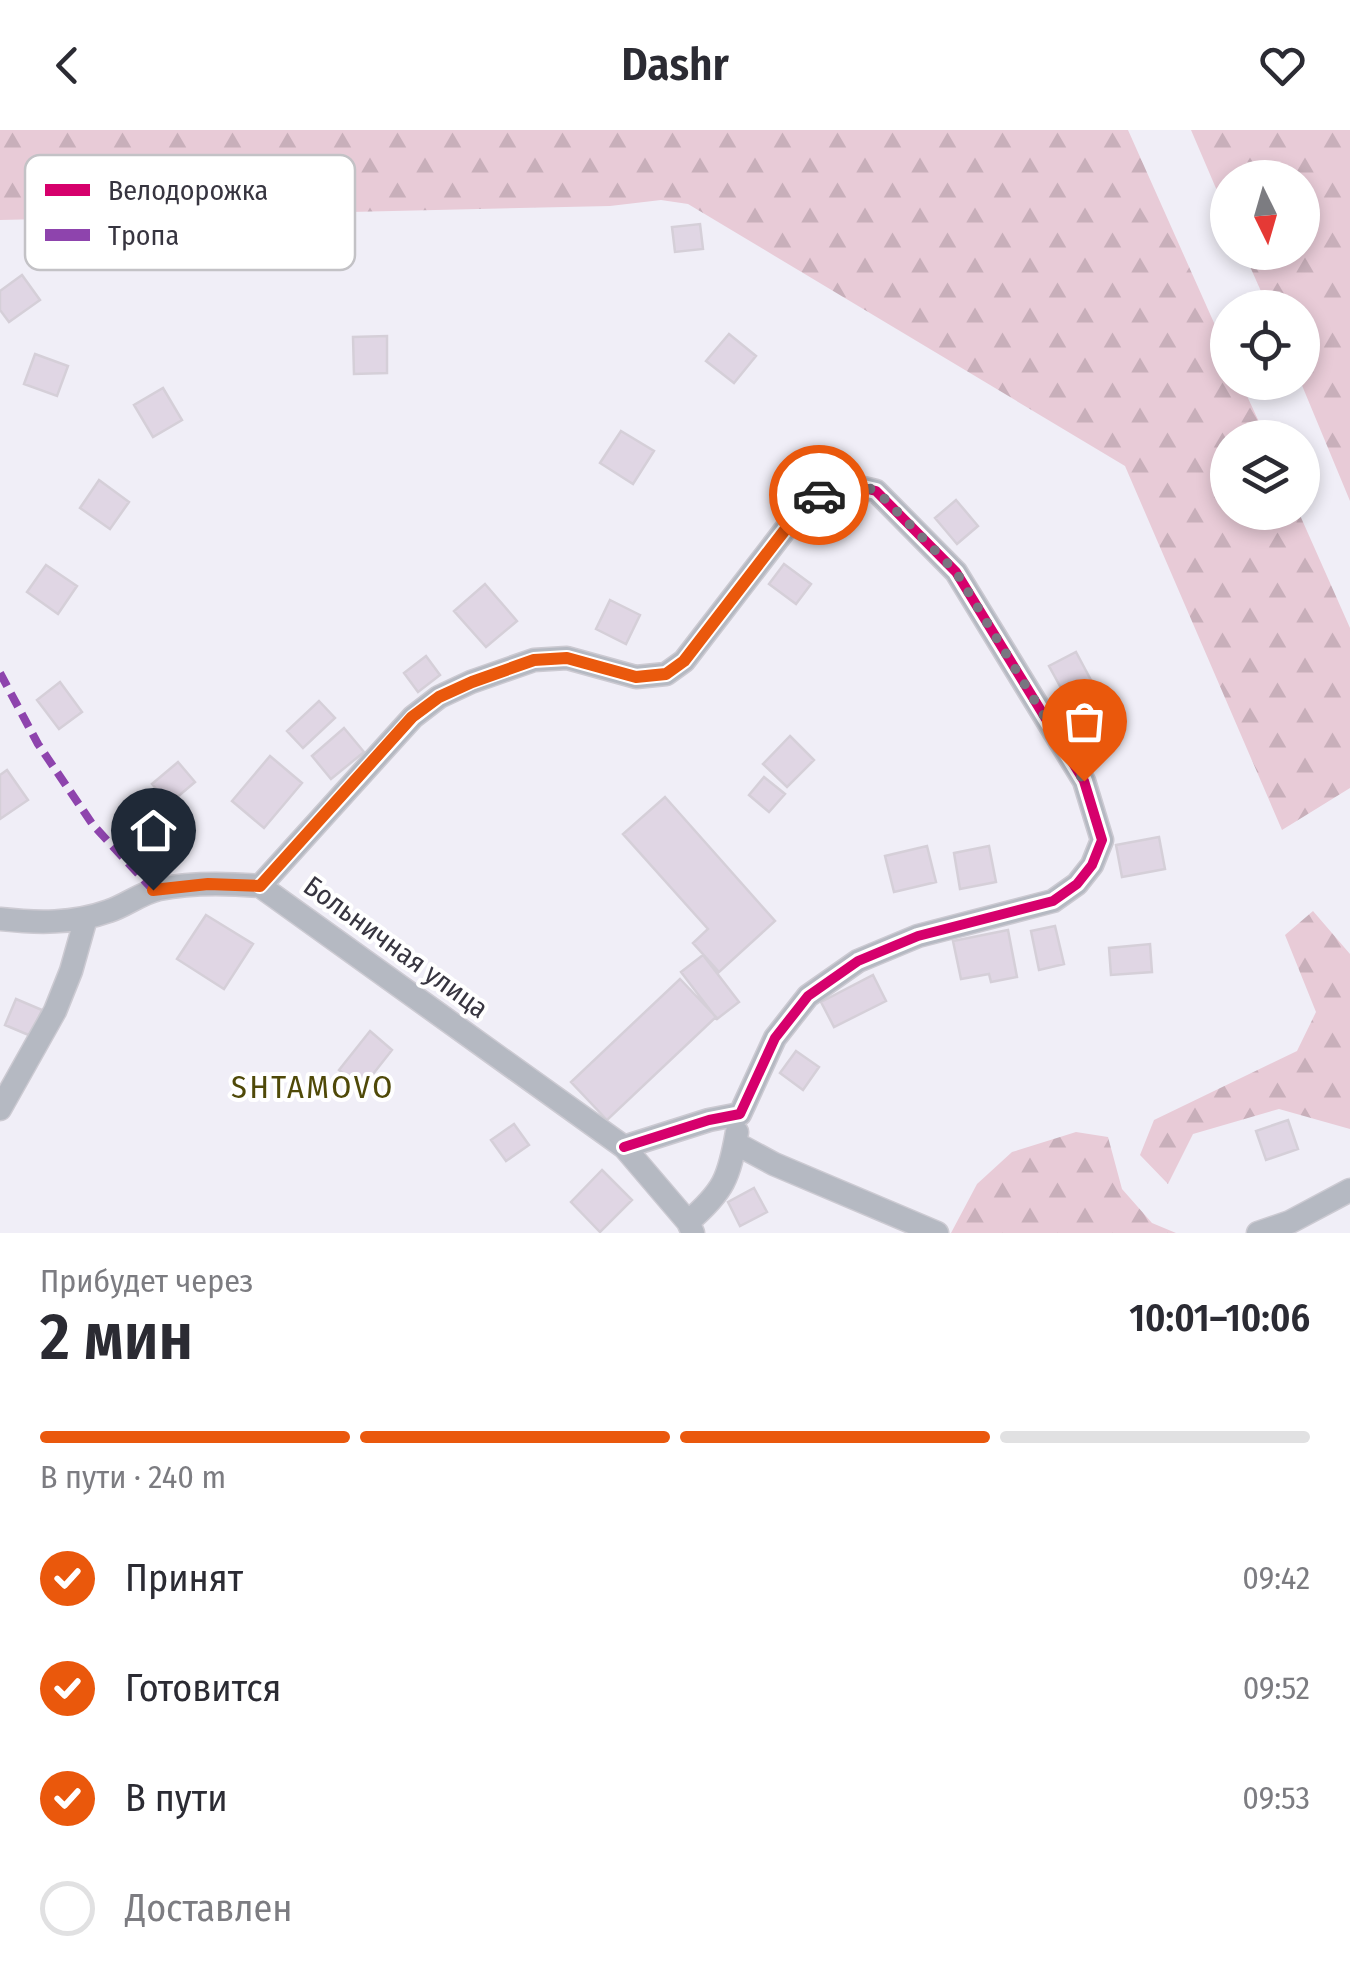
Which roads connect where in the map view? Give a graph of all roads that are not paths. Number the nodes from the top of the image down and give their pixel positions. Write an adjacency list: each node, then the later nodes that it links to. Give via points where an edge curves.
1 (260, 886): 2 (street, Больничная улица, via 153,890); 5 (street, via 412,717 439,697 534,660 567,658 636,677 666,674 684,661 808,500 846,484 876,490 956,572 1084,781 1102,840 1077,884 1053,900 918,936 858,961 808,996 774,1038); 7 (street, Больничная улица)
2 (86, 918): 3 (street, Больничная улица); 4 (street, via 55,1010)
3 (0, 919)
4 (0, 1109)
5 (740, 1114): 6 (street); 7 (street)
6 (735, 1143): 9 (street, via 731,1170); 10 (street)
7 (624, 1147): 9 (street, Больничная улица)
8 (1350, 1190): 11 (street)
9 (690, 1228)
10 (937, 1233)
11 (1258, 1233)

